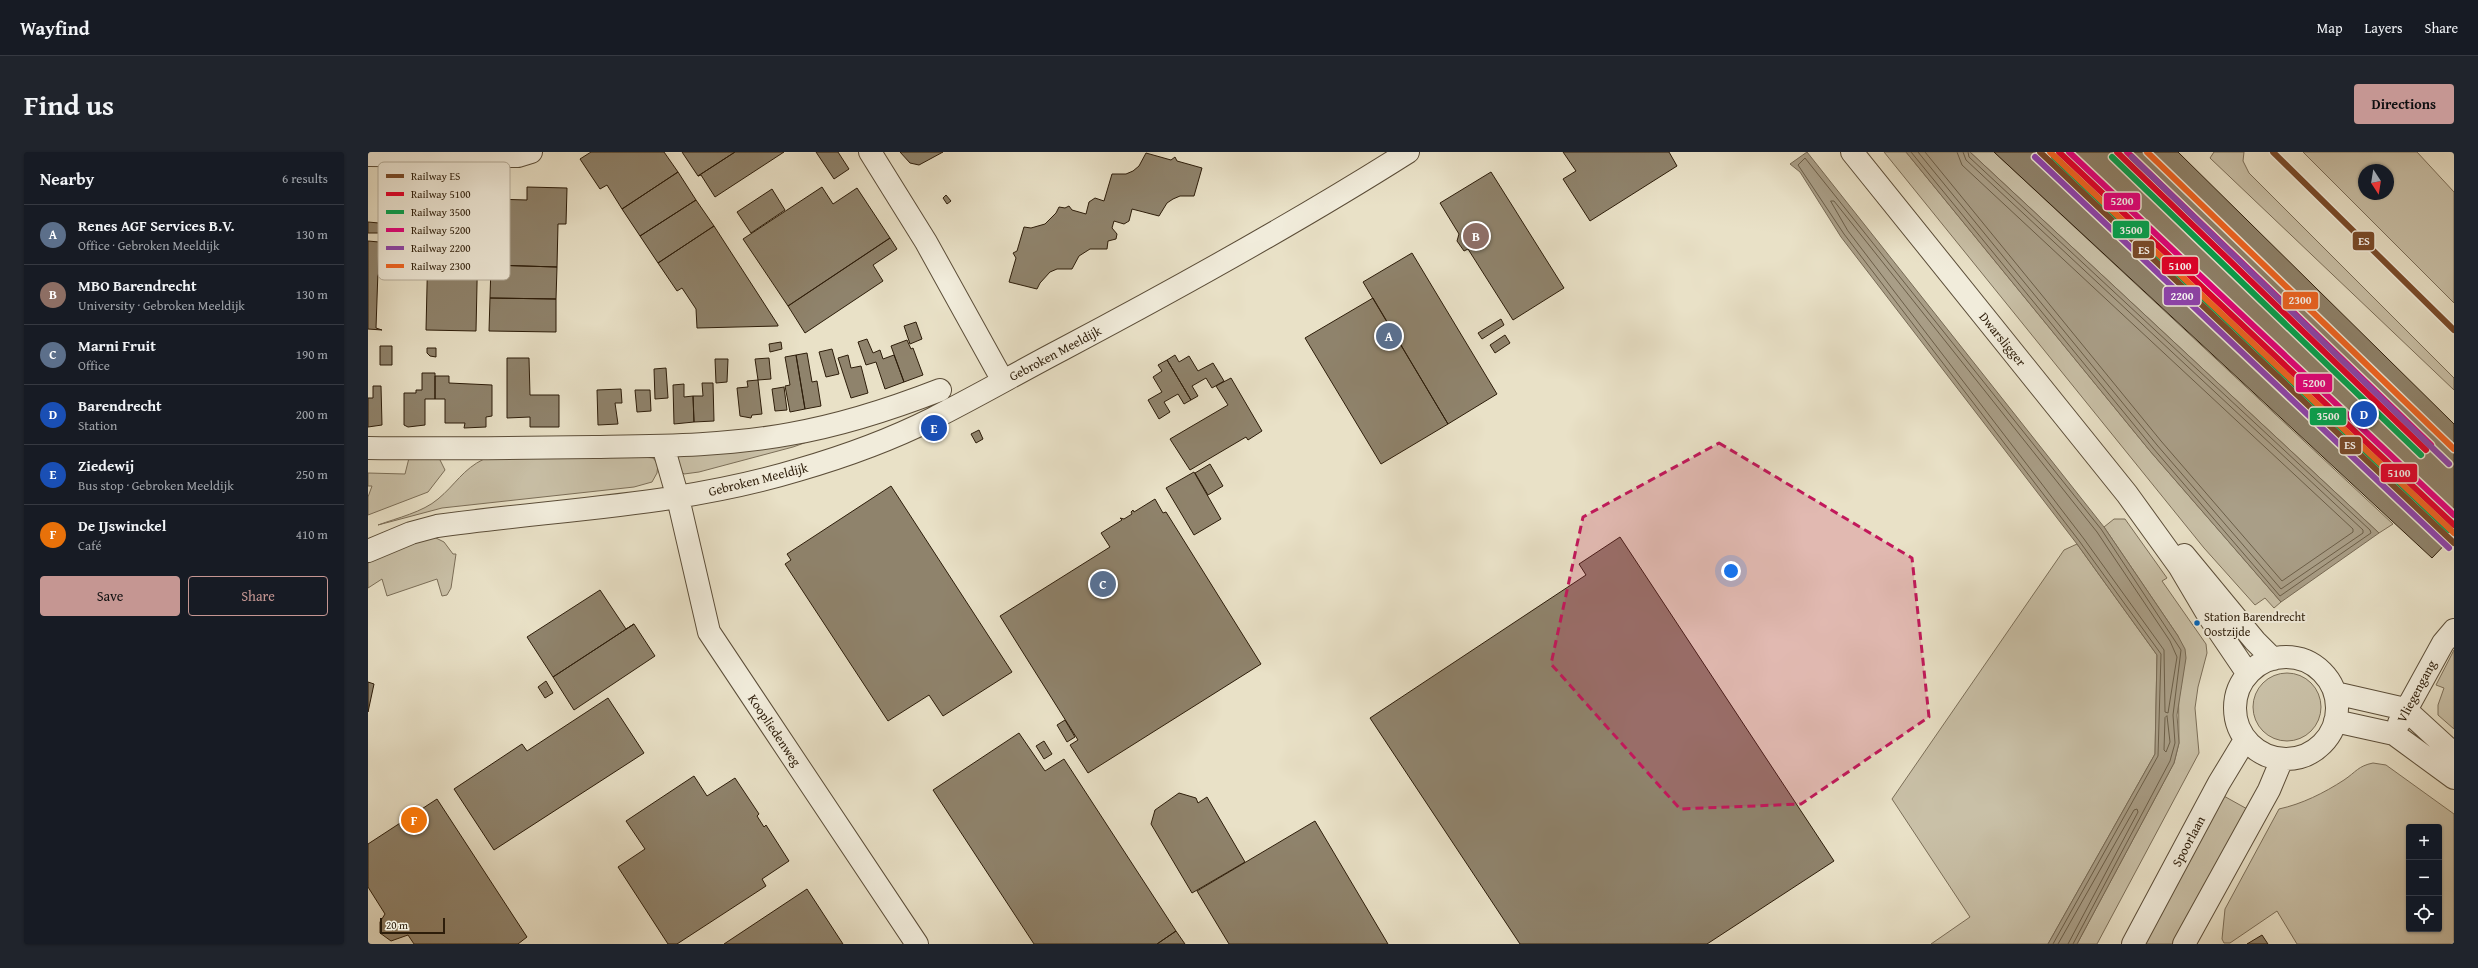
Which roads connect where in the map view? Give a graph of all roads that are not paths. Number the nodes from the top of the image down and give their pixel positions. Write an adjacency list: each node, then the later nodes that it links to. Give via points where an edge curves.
1 (531, 152): 5 (street, via 518,156)
2 (870, 152): 6 (street, via 926,242)
3 (1408, 152): 6 (street, Gebroken Meeldijk, via 1350,189 1239,252)
4 (1852, 152): 11 (street, Dwarsligger)
5 (368, 155)
6 (1003, 381): 10 (street, Gebroken Meeldijk, via 929,420 839,457 736,486)
7 (940, 390): 8 (street, via 892,409 847,422 789,434 732,442)
8 (663, 446): 9 (street); 10 (street)
9 (368, 448)
10 (678, 498): 12 (street, Gebroken Meeldijk, via 437,526 411,533); 24 (street, Koopliedenweg, via 708,632)
11 (2153, 528): 14 (street, Dwarsligger, via 2189,560 2255,641); 15 (street, Dwarsligger)
12 (368, 551)
13 (2454, 630): 17 (street, Vliegengang, via 2442,643)
14 (2273, 659): 15 (street, via 2259,664); 16 (street, via 2288,657 2311,663 2326,676)
15 (2248, 674): 20 (street, via 2236,694 2234,706 2239,729)
16 (2335, 693): 17 (street); 18 (street)
17 (2405, 709): 19 (street, Vliegengang); 21 (street)
18 (2335, 721): 19 (street); 22 (street, via 2331,732 2316,749 2299,757)
19 (2394, 734): 23 (street)
20 (2246, 740): 22 (street, via 2262,753); 25 (street, Spoorlaan, via 2219,783)
21 (2454, 754)
22 (2282, 759): 26 (street, via 2269,790)
23 (2454, 778)
24 (917, 944)
25 (2133, 944)
26 (2184, 944)

